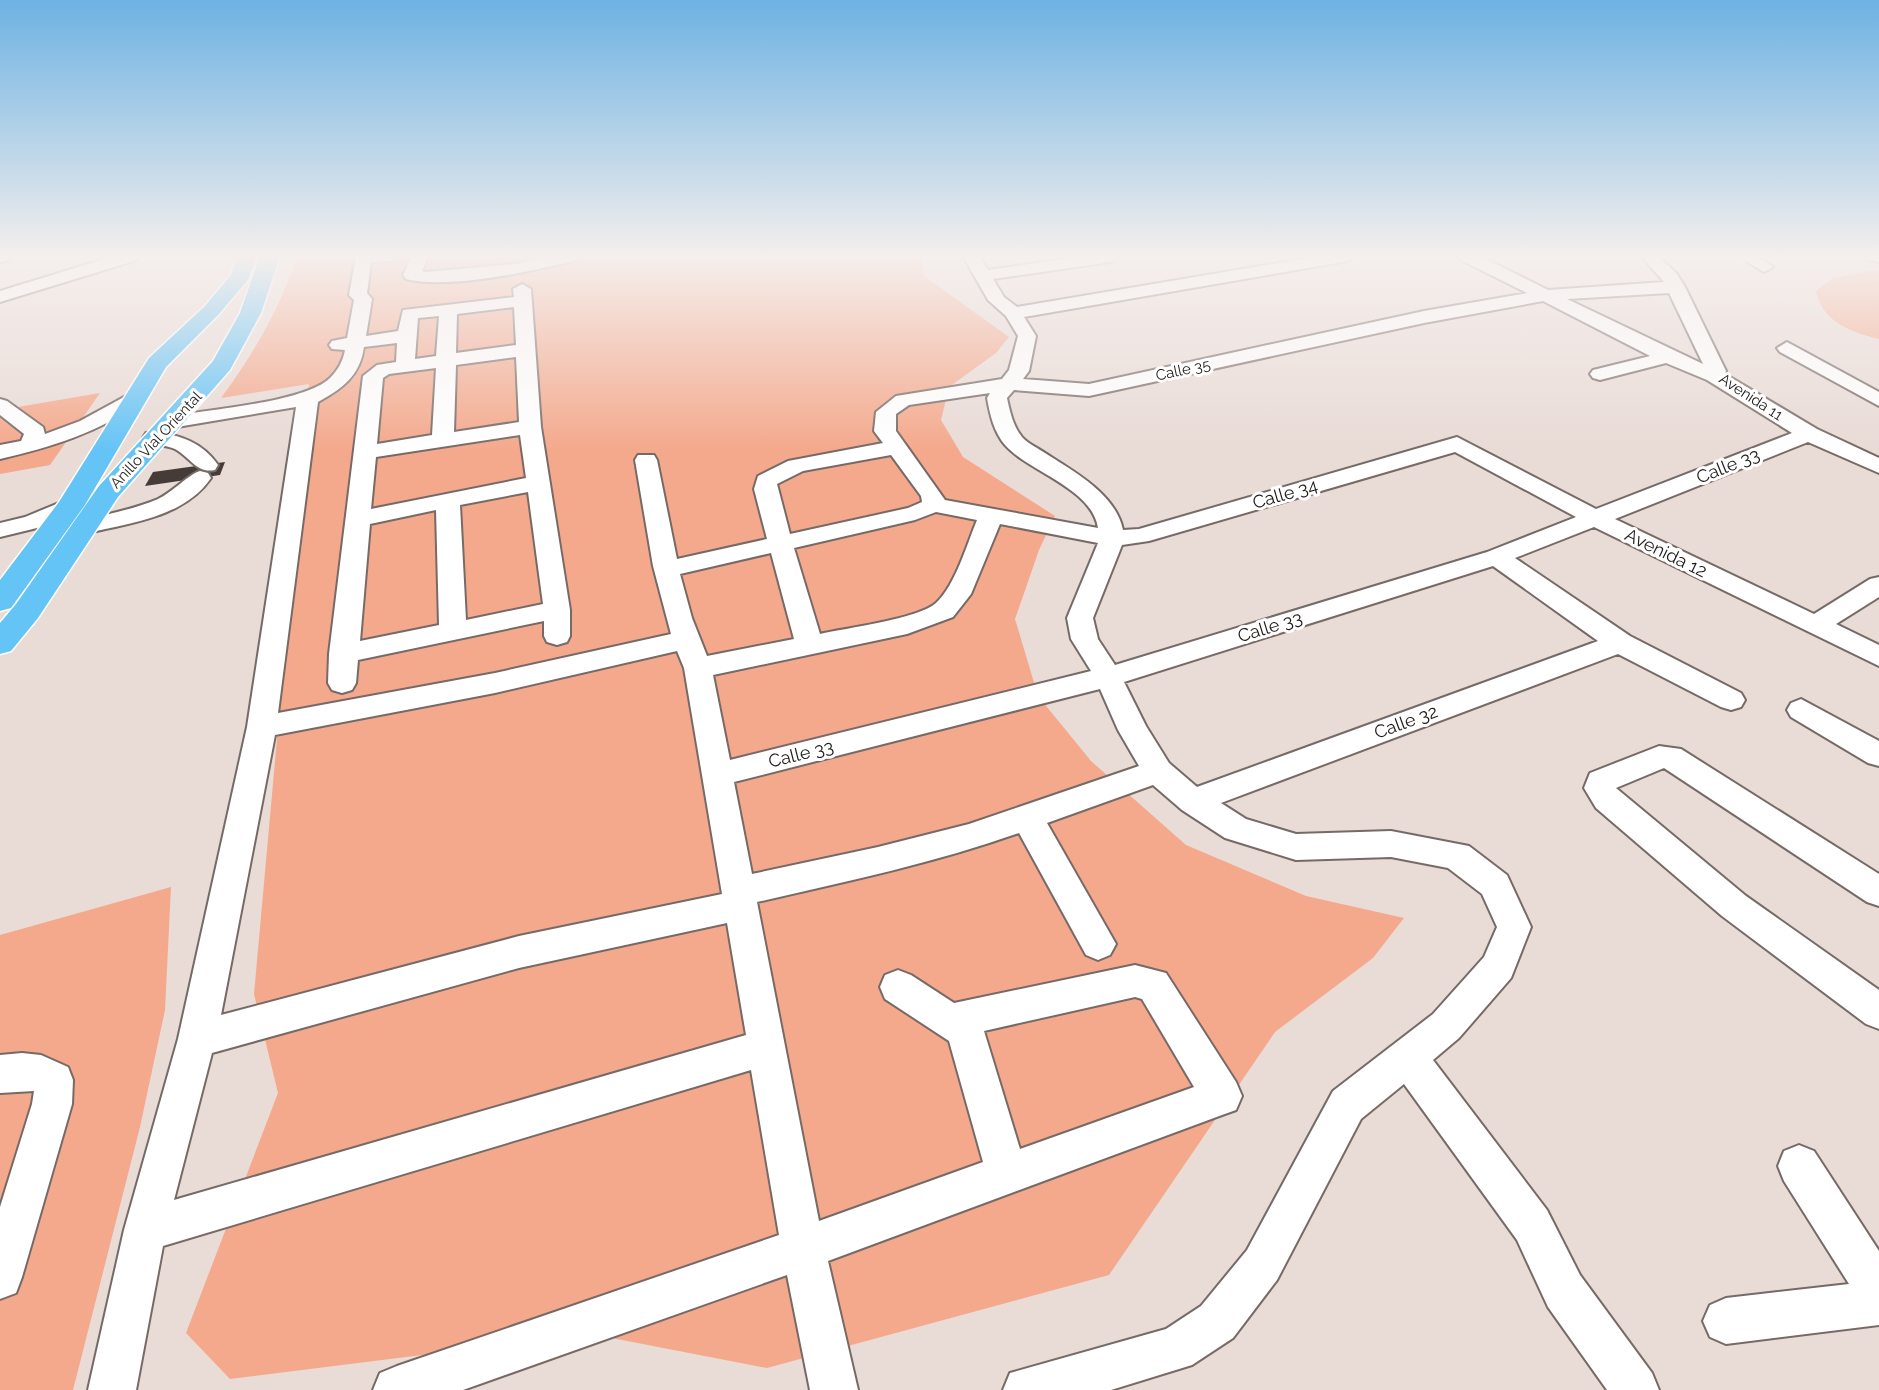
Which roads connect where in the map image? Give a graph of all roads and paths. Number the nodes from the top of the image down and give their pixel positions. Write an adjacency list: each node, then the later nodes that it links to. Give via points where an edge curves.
1 (201, 321): 22 (highway, Anillo Vial Oriental, via 157,363)
2 (247, 321): 20 (highway, Anillo Vial Oriental, via 235,347)
3 (349, 321): 12 (street)
4 (408, 321): 11 (street)
5 (448, 321): 16 (street)
6 (523, 321): 14 (street)
7 (1018, 321): 21 (street, via 1027,336 1019,372)
8 (1416, 321): 21 (street, Calle 35, via 1089,390)
9 (1598, 321): 15 (street)
10 (1692, 321): 19 (street, Avenida 11, via 1716,371)
11 (406, 333): 12 (street); 17 (street)
12 (347, 341): 23 (street, via 352,363 336,384)
13 (1787, 348): 24 (street)
14 (525, 350): 16 (street); 26 (street)
15 (1668, 357): 18 (street); 19 (street)
16 (446, 360): 17 (street); 30 (street)
17 (405, 366): 35 (street, via 384,369 373,376)
18 (1600, 374)
19 (1714, 376): 28 (street, Avenida 11)
20 (210, 382): 22 (highway, via 202,373 183,372 159,377); 27 (highway, Anillo Vial Oriental)
21 (1009, 384): 33 (street, Calle 35, via 903,400 886,412 885,431); 47 (street, via 997,398 1001,420 1014,442 1092,498 1109,521)
22 (139, 392): 29 (street, via 102,421); 36 (highway, Anillo Vial Oriental)
23 (298, 398): 27 (street); 66 (street)
24 (1879, 400)
25 (5, 413): 32 (street, via 35,432)
26 (530, 428): 30 (street); 39 (street)
27 (163, 430): 43 (highway, Anillo Vial Oriental, via 108,492); 43 (street, via 196,452 203,471 194,489 169,503)
28 (1809, 434): 37 (street, Avenida 11); 45 (street, Calle 33)
29 (60, 436): 32 (street); 36 (street, via 86,442)
30 (443, 439): 35 (street)
31 (1457, 444): 45 (street, Avenida 12); 47 (street, Calle 34, via 1140,536)
32 (30, 445): 34 (street)
33 (897, 447): 41 (street, via 933,496); 48 (street, via 806,462 788,467 766,481)
34 (0, 452)
35 (365, 452): 44 (street)
36 (103, 453): 43 (highway, Anillo Vial Oriental)
37 (1874, 459)
38 (646, 460): 51 (street)
39 (537, 483): 40 (street); 55 (street, via 557,623)
40 (448, 503): 44 (street); 55 (street)
41 (933, 505): 42 (street, Calle 34); 48 (street, via 915,513)
42 (992, 514): 47 (street, Calle 34); 58 (street, via 958,594 944,610 907,625)
43 (78, 516): 46 (street); 49 (highway, Anillo Vial Oriental); 56 (highway, Anillo Vial Oriental, via 27,611)
44 (357, 519): 59 (street)
45 (1597, 519): 50 (street, Calle 33); 54 (street, Avenida 12)
46 (0, 531): 49 (street, via 28,539)
47 (1112, 538): 62 (street, via 1080,618 1085,639)
48 (780, 543): 51 (street); 58 (street)
49 (40, 549): 53 (highway, Anillo Vial Oriental)
50 (1497, 556): 57 (street); 62 (street, Calle 33)
51 (667, 569): 60 (street)
52 (1879, 585): 54 (street)
53 (0, 601)
54 (1815, 625): 61 (street, Avenida 12)
55 (453, 631): 59 (street)
56 (0, 643)
57 (1620, 643): 64 (street); 70 (street, Calle 32)
58 (809, 644): 60 (street)
59 (343, 654): 63 (street)
60 (692, 654): 66 (street, via 495,683); 69 (street)
61 (1879, 656)
62 (1108, 677): 68 (street); 69 (street, Calle 33)
63 (342, 683)
64 (1731, 700)
65 (1801, 710): 67 (street)
66 (262, 727): 78 (street)
67 (1879, 755)
68 (1158, 771): 70 (street); 71 (street)
69 (717, 775): 73 (street)
70 (1192, 801): 80 (street, via 1236,829 1296,847 1391,844 1457,856 1495,885 1514,927 1498,967 1446,1026)
71 (1027, 817): 73 (street, via 970,837); 74 (street)
72 (1876, 885): 76 (street, via 1670,757 1659,757 1601,781 1599,788 1607,799 1734,906)
73 (741, 898): 78 (street, via 519,952); 79 (street)
74 (1098, 944)
75 (898, 987): 77 (street)
76 (1879, 1012)
77 (950, 1021): 83 (street, via 965,1030); 83 (street, via 1135,981 1153,985 1222,1096)
78 (197, 1039): 84 (street)
79 (767, 1047): 84 (street); 85 (street)
80 (1407, 1057): 93 (street, via 1347,1105 1262,1265 1217,1322 1176,1349); 94 (street, via 1532,1225 1564,1292)
81 (0, 1074): 86 (street, via 17,1070 39,1072 54,1080 52,1104)
82 (1799, 1166): 87 (street)
83 (1007, 1174): 85 (street)
84 (145, 1230): 90 (street)
85 (803, 1248): 91 (street); 92 (street)
86 (0, 1277)
87 (1879, 1291)
88 (1879, 1303): 89 (street)
89 (1725, 1321)
90 (112, 1390)
91 (397, 1390)
92 (834, 1390)
93 (1027, 1390)
94 (1635, 1390)

